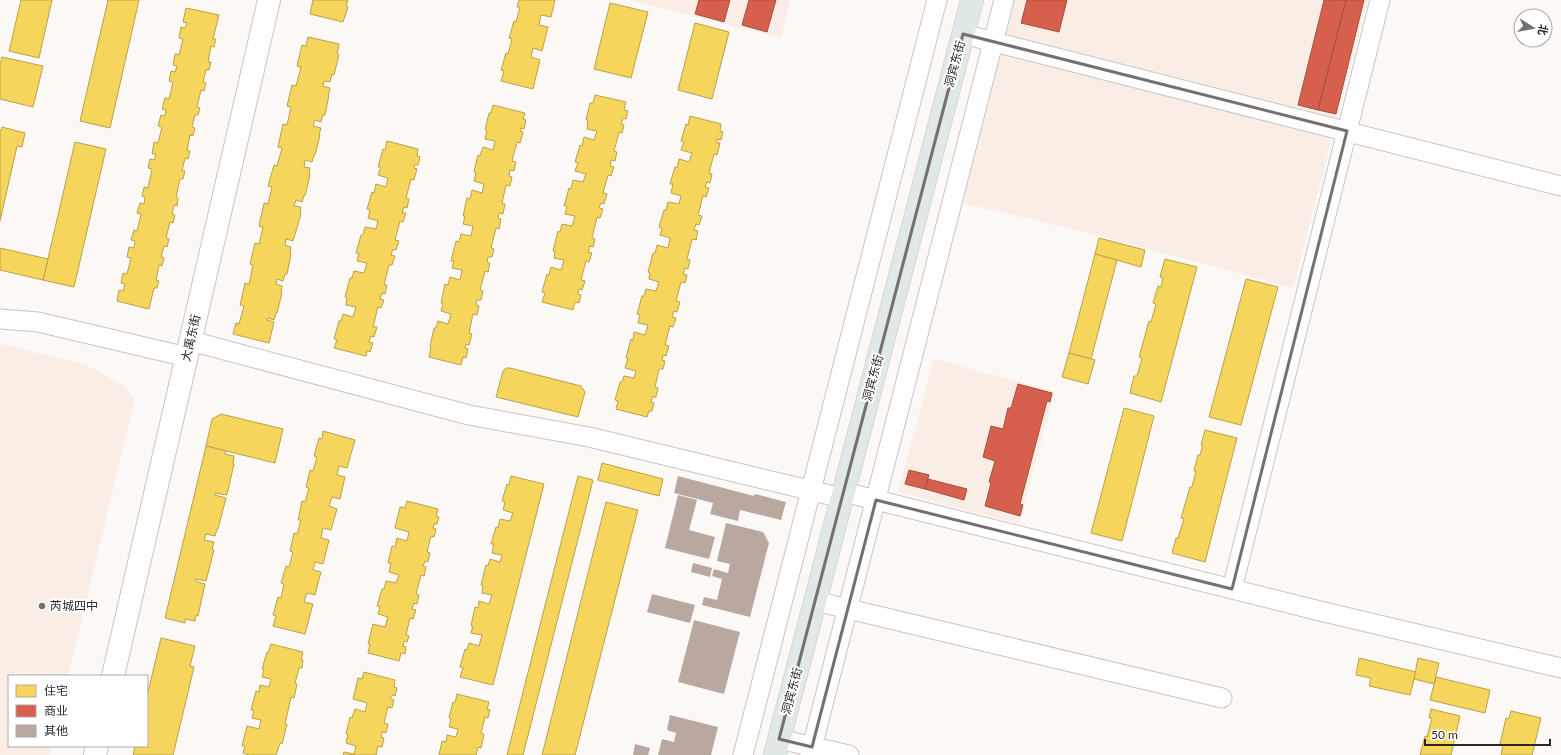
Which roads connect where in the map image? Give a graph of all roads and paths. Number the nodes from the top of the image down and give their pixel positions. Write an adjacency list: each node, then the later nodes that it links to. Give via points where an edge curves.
1 (269, 0): 11 (street, 大禹东街)
2 (937, 0): 12 (street)
3 (972, 0): 6 (main road, 洞宾东街)
4 (1004, 0): 7 (street)
5 (1380, 0): 8 (street)
6 (963, 34): 7 (street); 13 (main road, 洞宾东街)
7 (993, 41): 8 (street); 14 (street)
8 (1347, 131): 9 (street); 15 (street)
9 (1561, 186)
10 (0, 319): 11 (street, via 38,322)
11 (189, 349): 12 (street, via 469,415 590,437); 19 (street, 大禹东街)
12 (811, 490): 13 (street); 23 (street)
13 (843, 495): 14 (street); 16 (main road, 洞宾东街)
14 (876, 500): 15 (street); 17 (street)
15 (1232, 589): 18 (street)
16 (815, 601): 17 (street); 21 (main road, 洞宾东街)
17 (848, 608): 20 (street); 22 (street)
18 (1561, 668)
19 (113, 675)
20 (1222, 698)
21 (777, 747): 22 (street)
22 (811, 751): 24 (street)
23 (743, 755)
24 (849, 755)

